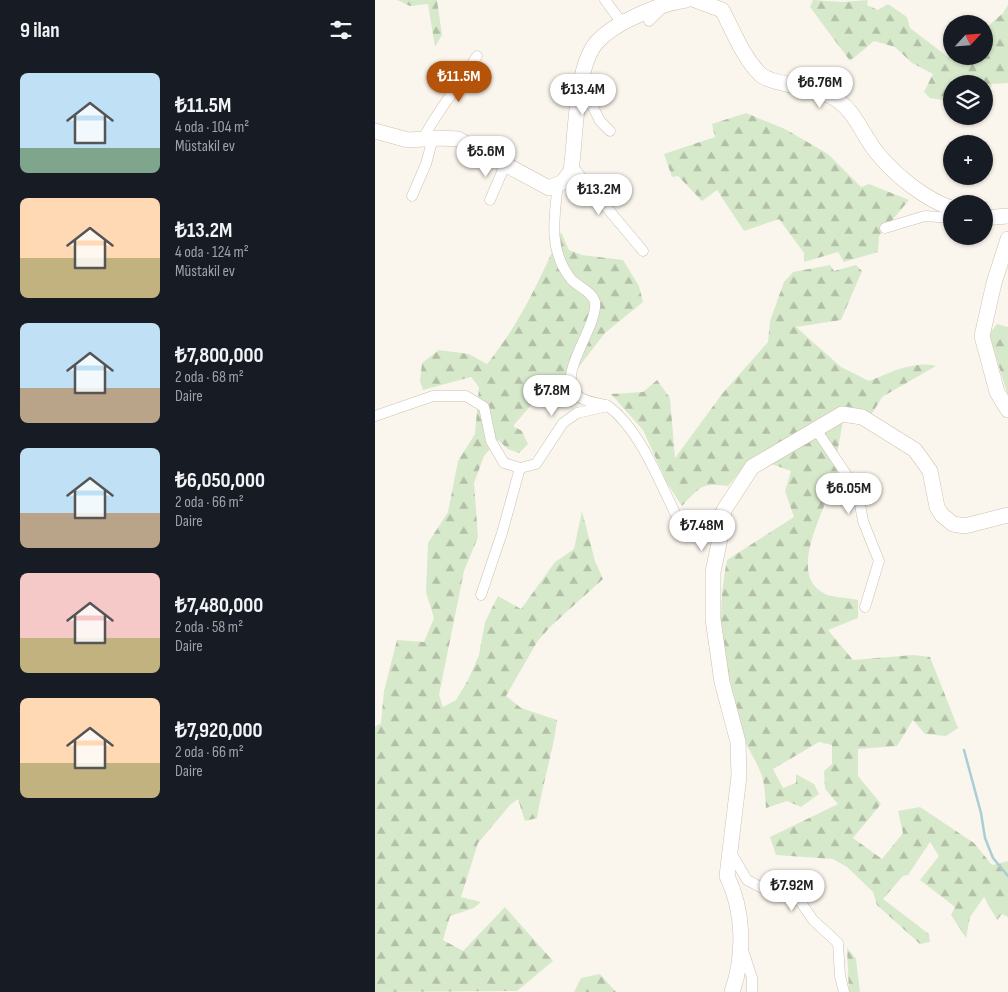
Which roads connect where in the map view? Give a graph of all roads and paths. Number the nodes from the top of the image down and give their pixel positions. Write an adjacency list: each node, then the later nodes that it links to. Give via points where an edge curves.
1 (605, 0): 6 (street)
2 (695, 0): 4 (street)
3 (677, 1): 5 (street); 6 (street)
4 (720, 5): 17 (street, via 750,63 764,77 840,101 878,154 906,180)
5 (649, 21)
6 (622, 23): 8 (street, via 596,42)
7 (477, 56): 11 (street, via 465,78 432,120)
8 (581, 84): 10 (street, via 600,121); 13 (street)
9 (375, 130): 11 (street, via 408,140)
10 (610, 131)
11 (428, 139): 12 (street, via 458,139); 15 (street, via 426,164)
12 (505, 166): 14 (street, via 549,188); 16 (street)
13 (572, 166): 14 (street, via 571,172); 23 (street)
14 (558, 184): 24 (street, via 552,232 559,260 571,279 593,296 595,303 570,372 571,385 576,395 583,399)
15 (411, 196)
16 (491, 200)
17 (943, 205)
18 (1008, 216): 20 (street)
19 (943, 217): 21 (street, via 925,216)
20 (993, 217)
21 (885, 228)
22 (1008, 239): 25 (street, via 982,336 997,392)
23 (643, 251)
24 (608, 406): 28 (street, via 577,413 563,423 536,464); 29 (street, via 622,416 634,432 681,525 693,530)
25 (1008, 410)
26 (375, 416): 28 (street, via 433,396 466,396 484,408 491,441 504,463)
27 (815, 428): 29 (street, via 752,467); 30 (street, via 842,414 862,417 915,450 930,471 937,506 953,524 965,526); 32 (street, via 859,499 863,521 879,561)
28 (521, 468): 31 (street)
29 (724, 510): 33 (street, via 713,572 713,619 722,682 738,742 739,776)
30 (1008, 516)
31 (481, 595)
32 (865, 607)
33 (729, 850): 34 (street, via 727,876 733,888); 37 (street, via 747,880 770,892 800,901 813,920 838,943)
34 (742, 944): 35 (street); 36 (street)
35 (732, 992)
36 (752, 992)
37 (844, 992)

